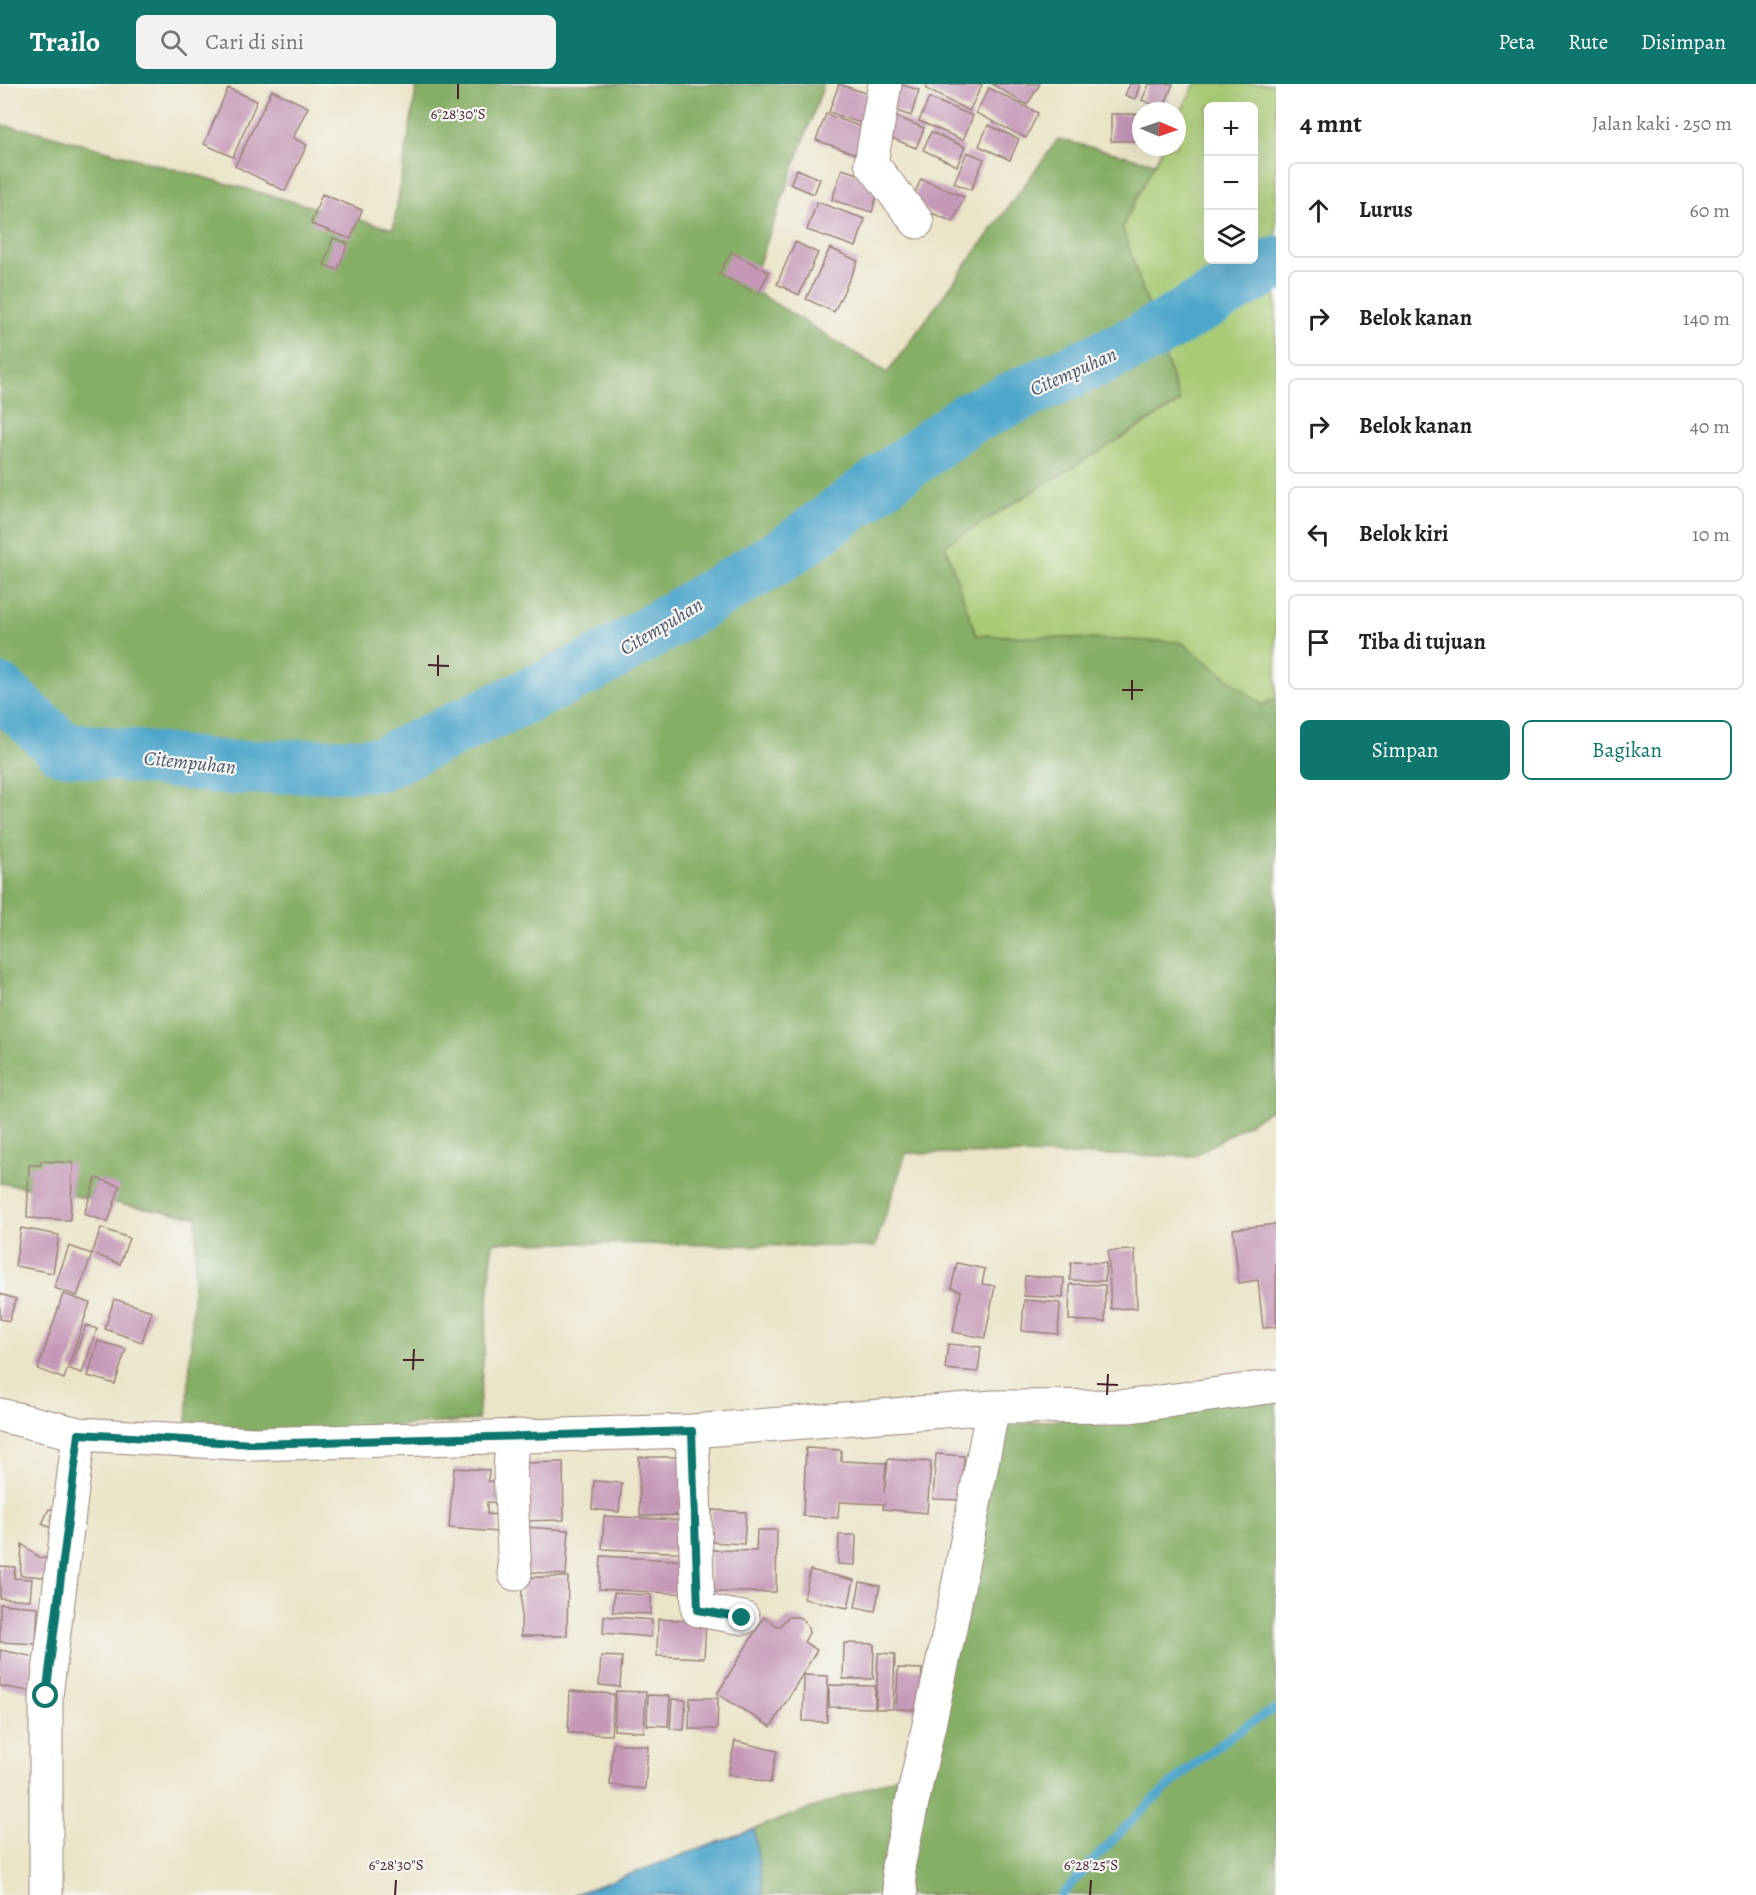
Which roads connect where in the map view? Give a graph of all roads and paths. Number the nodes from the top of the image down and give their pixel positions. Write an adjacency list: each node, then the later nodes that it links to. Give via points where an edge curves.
1 (885, 84): 2 (street, via 871,163)
2 (917, 222)
3 (1276, 1386): 4 (street, via 1131,1406)
4 (993, 1407): 6 (street); 12 (street, via 898,1868)
5 (0, 1415): 7 (street)
6 (692, 1431): 8 (street); 10 (street, via 698,1610)
7 (79, 1434): 8 (street, via 254,1444); 11 (street, via 46,1696)
8 (512, 1438): 9 (street)
9 (515, 1574)
10 (742, 1618)
11 (46, 1895)
12 (901, 1895)

